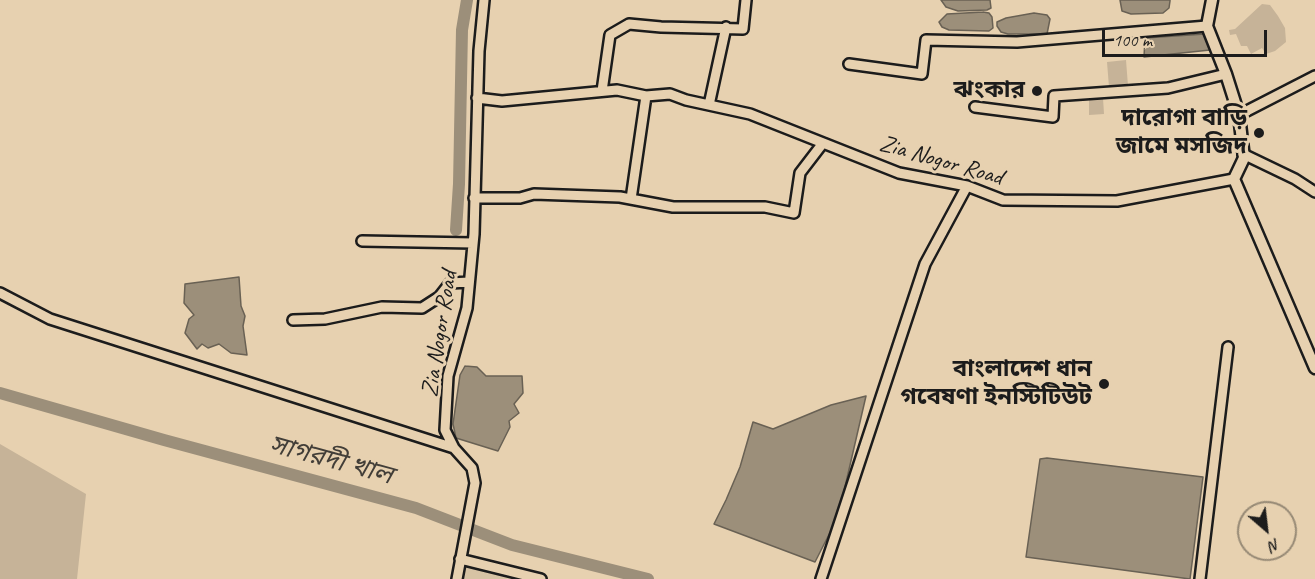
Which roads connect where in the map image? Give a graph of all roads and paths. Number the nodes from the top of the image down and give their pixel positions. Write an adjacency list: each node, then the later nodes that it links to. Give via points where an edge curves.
1 (484, 0): 11 (street, Zia Nogor Road)
2 (746, 0): 5 (street, via 743,29)
3 (1212, 0): 4 (street)
4 (1207, 26): 6 (street, via 1017,42 926,40 922,74); 7 (street)
5 (726, 27): 9 (street, via 629,24 610,35); 12 (street)
6 (849, 64)
7 (1226, 74): 13 (street, via 1168,88 1054,96 1053,117); 14 (street)
8 (1315, 76): 14 (street)
9 (602, 91): 10 (street, Zia Nogor Road); 11 (street, Zia Nogor Road, via 502,101)
10 (646, 96): 12 (street, Zia Nogor Road, via 670,94); 21 (street)
11 (477, 98): 20 (street, Zia Nogor Road)
12 (709, 105): 15 (street, Zia Nogor Road, via 750,114)
13 (975, 107)
14 (1239, 115): 16 (street)
15 (824, 143): 18 (street, Zia Nogor Road, via 899,173); 21 (street, via 800,172 795,213 765,207 672,207)
16 (1243, 154): 17 (street); 19 (street)
17 (1234, 178): 18 (street, Zia Nogor Road, via 1117,201 1003,200); 28 (street)
18 (967, 186): 33 (street, via 925,264)
19 (1315, 192)
20 (474, 198): 21 (street, via 520,198 534,194); 23 (street, Zia Nogor Road)
21 (631, 199)
22 (362, 241): 23 (street)
23 (473, 243): 24 (street, Zia Nogor Road)
24 (469, 282): 26 (street, via 450,283 439,297 422,308 382,307 326,319); 29 (street, Zia Nogor Road, via 467,308 448,376 445,430)
25 (0, 293): 29 (street, via 50,319)
26 (293, 320)
27 (1228, 347): 34 (street)
28 (1315, 368)
29 (454, 448): 30 (street, Zia Nogor Road, via 472,468 475,483)
30 (461, 555): 31 (street, Zia Nogor Road); 32 (street)
31 (457, 579)
32 (541, 579)
33 (821, 579)
34 (1200, 579)

